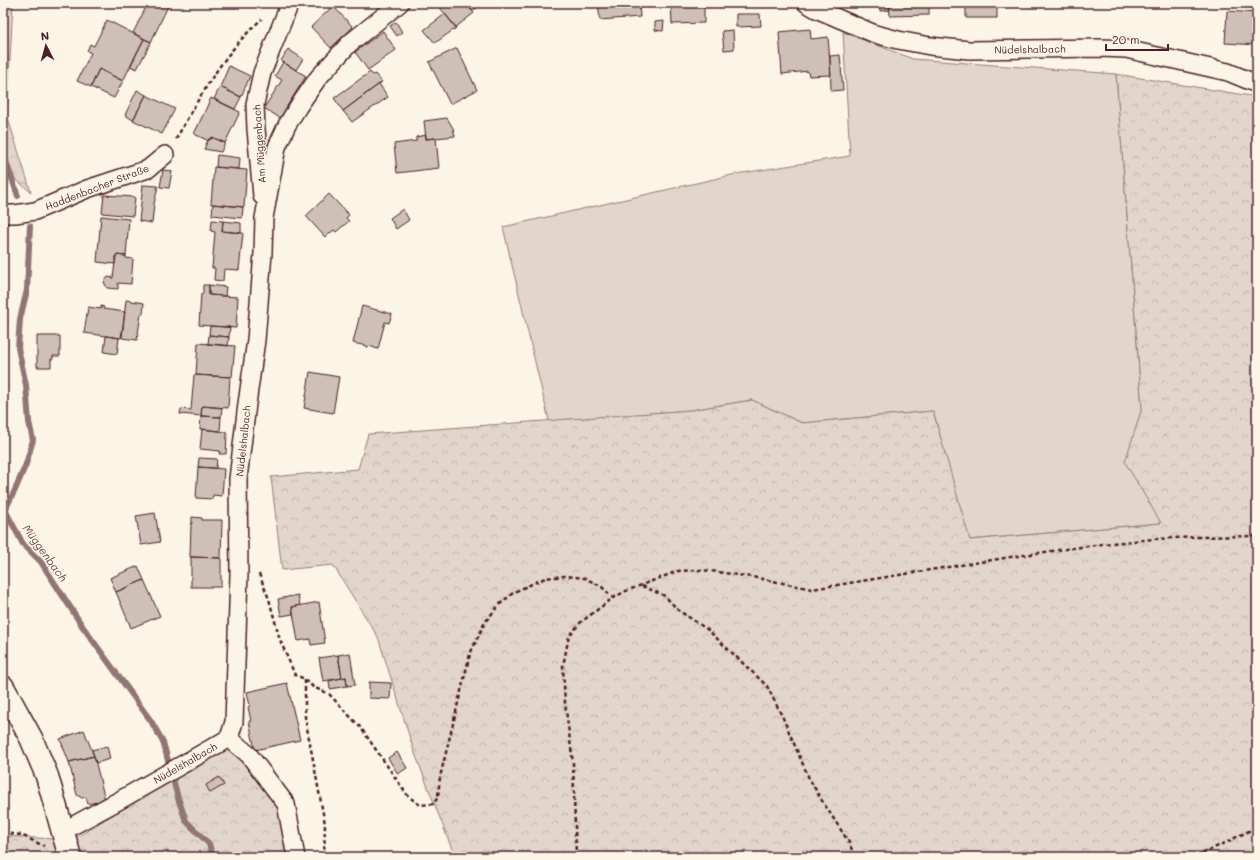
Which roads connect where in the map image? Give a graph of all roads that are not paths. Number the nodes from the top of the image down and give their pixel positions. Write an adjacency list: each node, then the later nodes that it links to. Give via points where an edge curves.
1 (290, 3): 7 (street, Am Müggenbach, via 262,73 255,104)
2 (400, 3): 7 (street, Nüdelshalbach, via 350,43 318,78 298,107 277,147)
3 (806, 3): 4 (street, Nüdelshalbach, via 876,34 898,40 969,50 1126,50 1228,72)
4 (1257, 84)
5 (165, 155): 6 (street, Haddenbacher Straße, via 148,169 87,189 35,211)
6 (3, 214)
7 (264, 218): 9 (street, Nüdelshalbach, via 256,340 238,479 239,574 234,722)
8 (3, 687): 10 (main road, via 48,776)
9 (229, 738): 10 (street, Nüdelshalbach); 12 (street, via 249,755 286,804)
10 (63, 831): 11 (main road)
11 (70, 857)
12 (296, 857)

